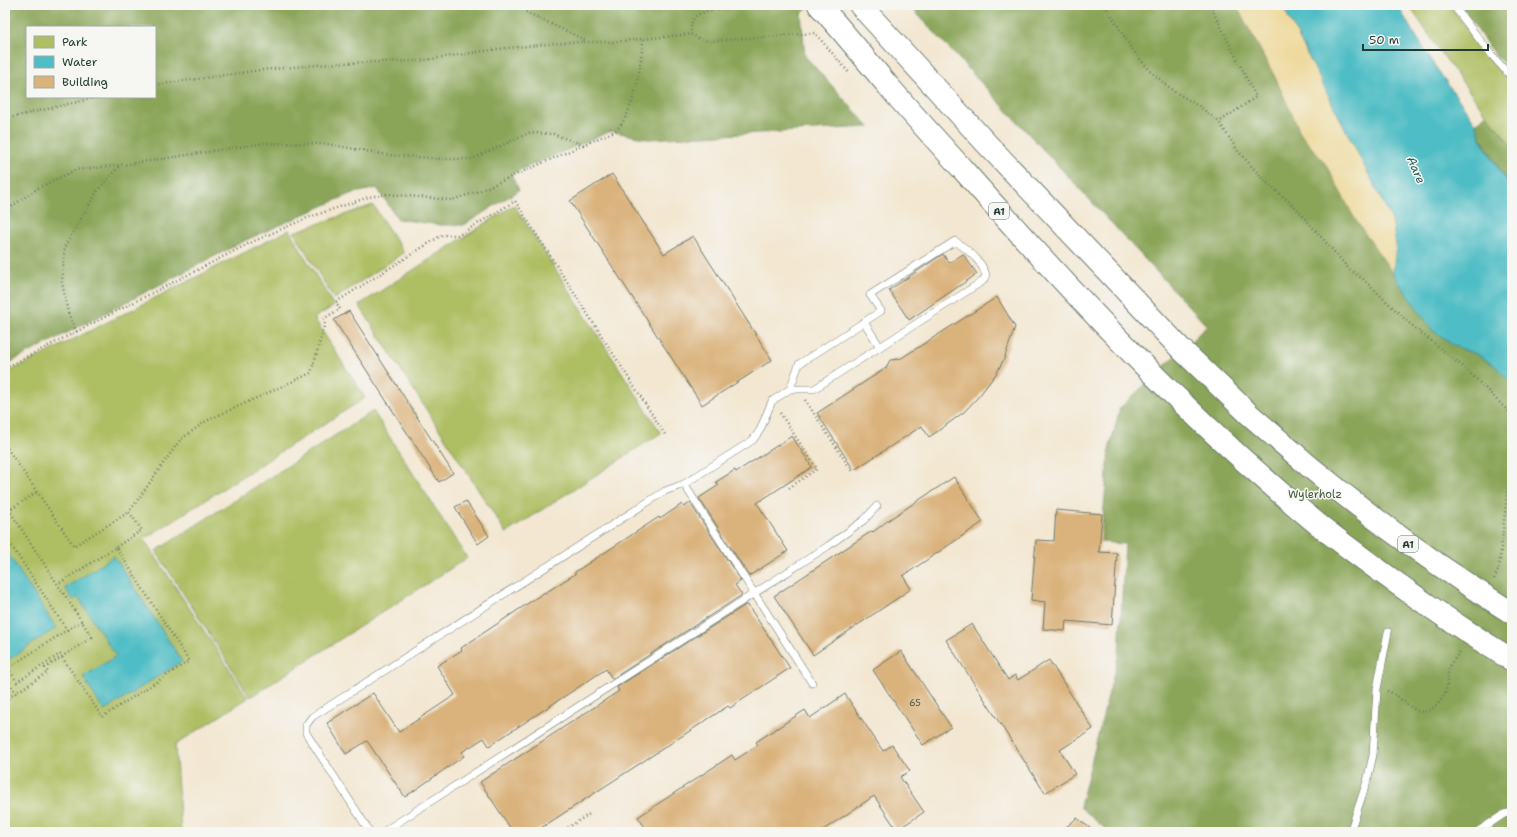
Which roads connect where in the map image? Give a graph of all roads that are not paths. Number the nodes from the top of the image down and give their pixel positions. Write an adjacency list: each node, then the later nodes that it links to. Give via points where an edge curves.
1 (819, 5): 13 (highway, A1, bridge, via 994,205 1153,376 1254,471 1320,526 1400,586)
2 (860, 5): 11 (highway, A1, bridge, via 986,143 1181,349 1250,415 1345,496 1430,559)
3 (1453, 5): 4 (lane)
4 (1512, 78)
5 (864, 322): 6 (lane); 6 (lane, via 881,311 870,296 956,241 967,248 984,270 986,275 983,280); 7 (lane, via 799,364)
6 (880, 347): 7 (lane, via 814,389)
7 (794, 389): 8 (lane, via 772,401 753,440)
8 (684, 484): 10 (lane); 16 (lane, via 665,491 312,717 306,725 306,733)
9 (877, 506): 10 (lane, via 864,520)
10 (755, 593): 14 (lane); 17 (lane)
11 (1512, 613)
12 (1388, 632): 18 (lane, via 1377,689 1373,755)
13 (1512, 660)
14 (812, 683)
15 (1512, 812): 19 (lane, via 1504,814)
16 (370, 832)
17 (383, 832)
18 (1350, 832)
19 (1477, 832)

